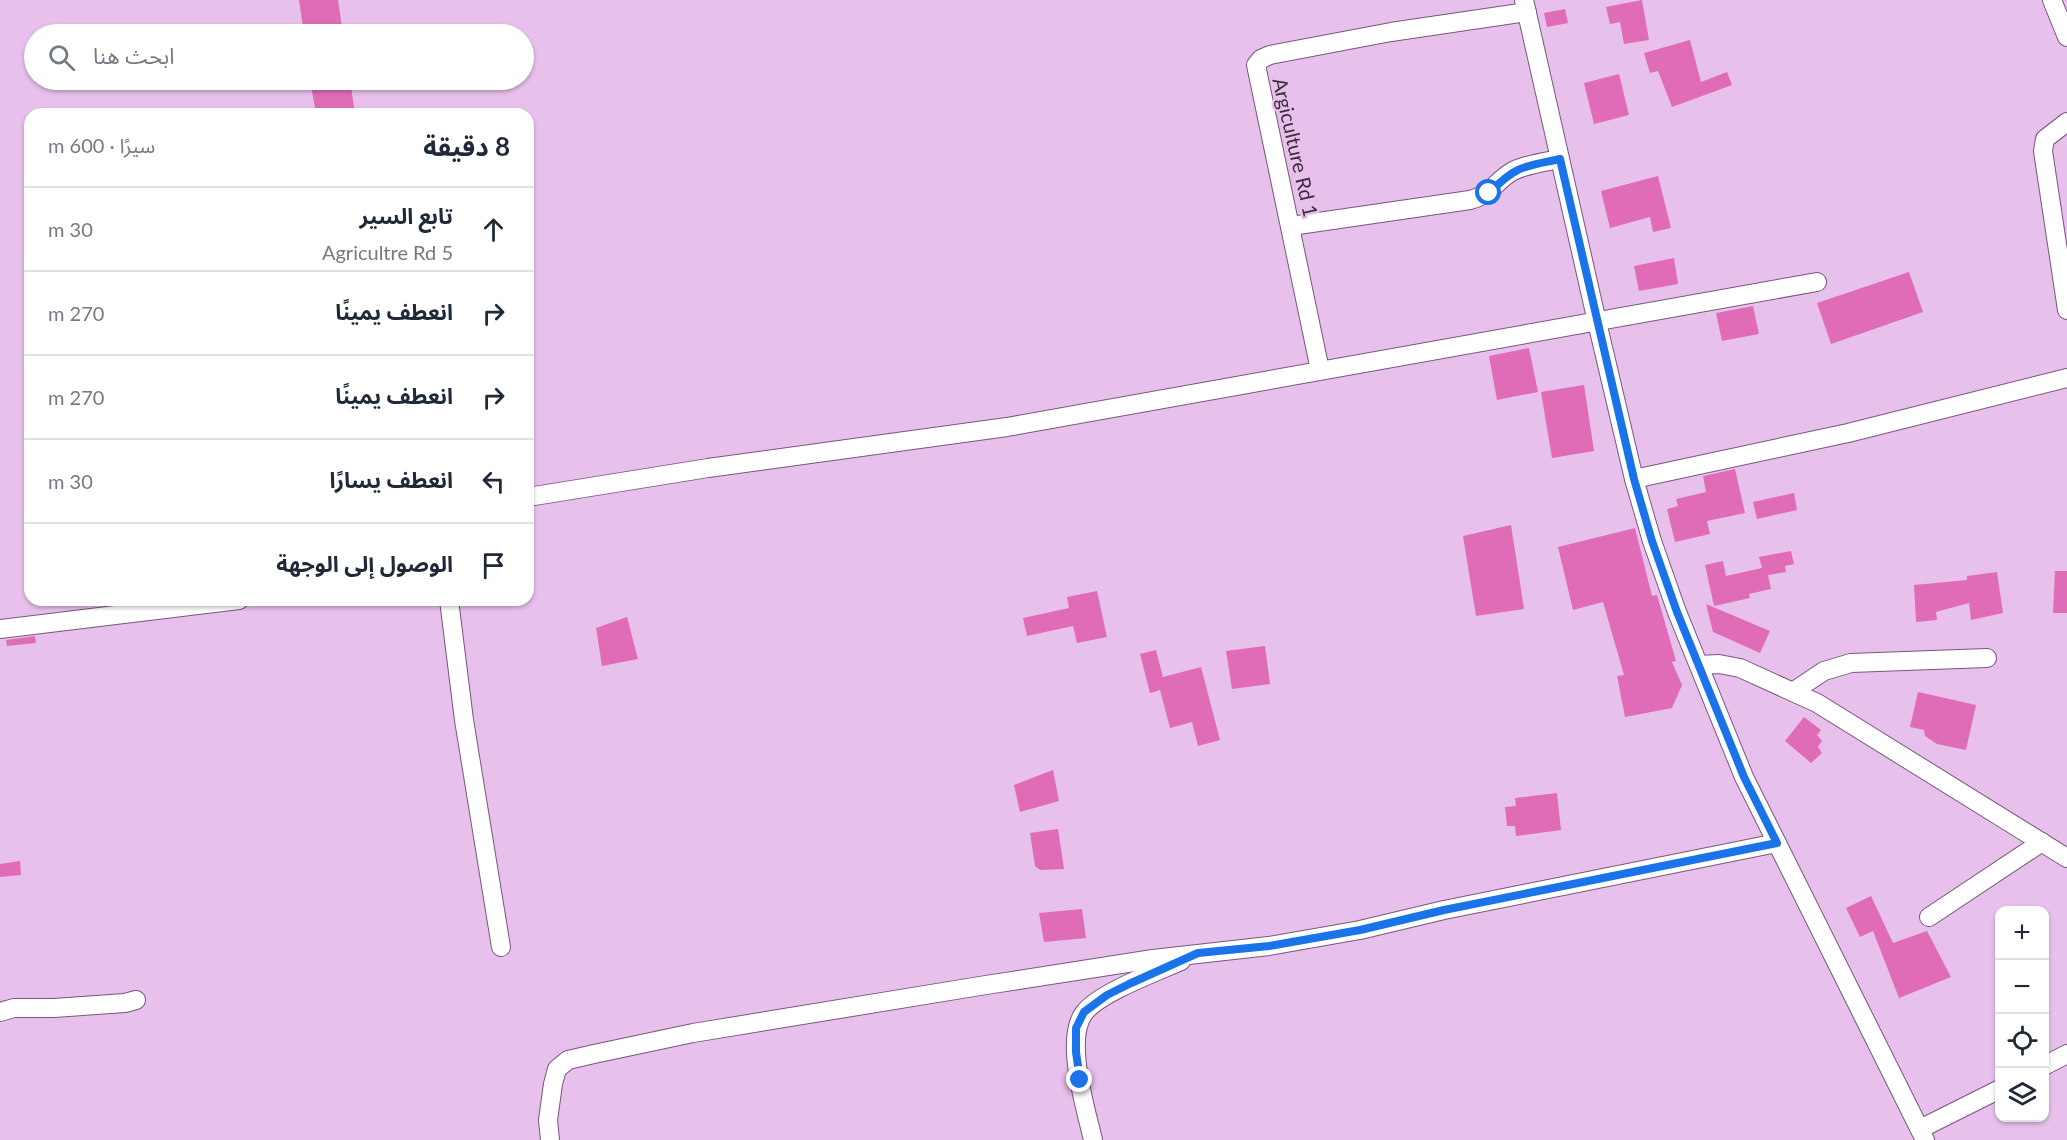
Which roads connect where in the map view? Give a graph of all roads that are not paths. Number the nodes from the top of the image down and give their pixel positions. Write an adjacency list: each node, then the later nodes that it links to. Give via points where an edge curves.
1 (2052, 0): 3 (street)
2 (1526, 6): 5 (street); 7 (street, Argiculture Rd 1, via 1261,59 1256,65 1257,75)
3 (2067, 37)
4 (2067, 122): 6 (street, via 2045,139 2043,151)
5 (1560, 159): 7 (street, via 1521,167 1489,193 1470,200); 10 (street)
6 (2059, 204): 9 (street)
7 (1291, 226): 11 (street, Argiculture Rd 1)
8 (1817, 282): 10 (street)
9 (2067, 310)
10 (1597, 322): 11 (street); 13 (street)
11 (1320, 370): 14 (street, via 1007,427)
12 (2067, 378): 13 (street, via 1848,433)
13 (1634, 479): 19 (street, via 1652,541)
14 (534, 495)
15 (190, 606): 17 (street)
16 (450, 606): 25 (street)
17 (0, 629)
18 (1987, 658): 20 (street, via 1851,663 1824,671)
19 (1698, 664): 20 (street, via 1740,668); 22 (street, via 1744,777)
20 (1794, 692): 21 (street)
21 (2042, 842): 23 (street); 24 (street)
22 (1777, 843): 26 (street, via 1360,930 1269,946); 32 (street)
23 (2067, 858)
24 (1929, 917)
25 (501, 946)
26 (1198, 953): 33 (street, via 693,1033 568,1060 557,1069 553,1084 548,1120); 34 (street, via 1107,995 1084,1012 1076,1028 1076,1052)
27 (136, 1000): 28 (street)
28 (0, 1012)
29 (2067, 1054): 30 (street)
30 (2049, 1063)
31 (1995, 1092): 32 (street)
32 (1922, 1134)
33 (550, 1140)
34 (1093, 1140)

